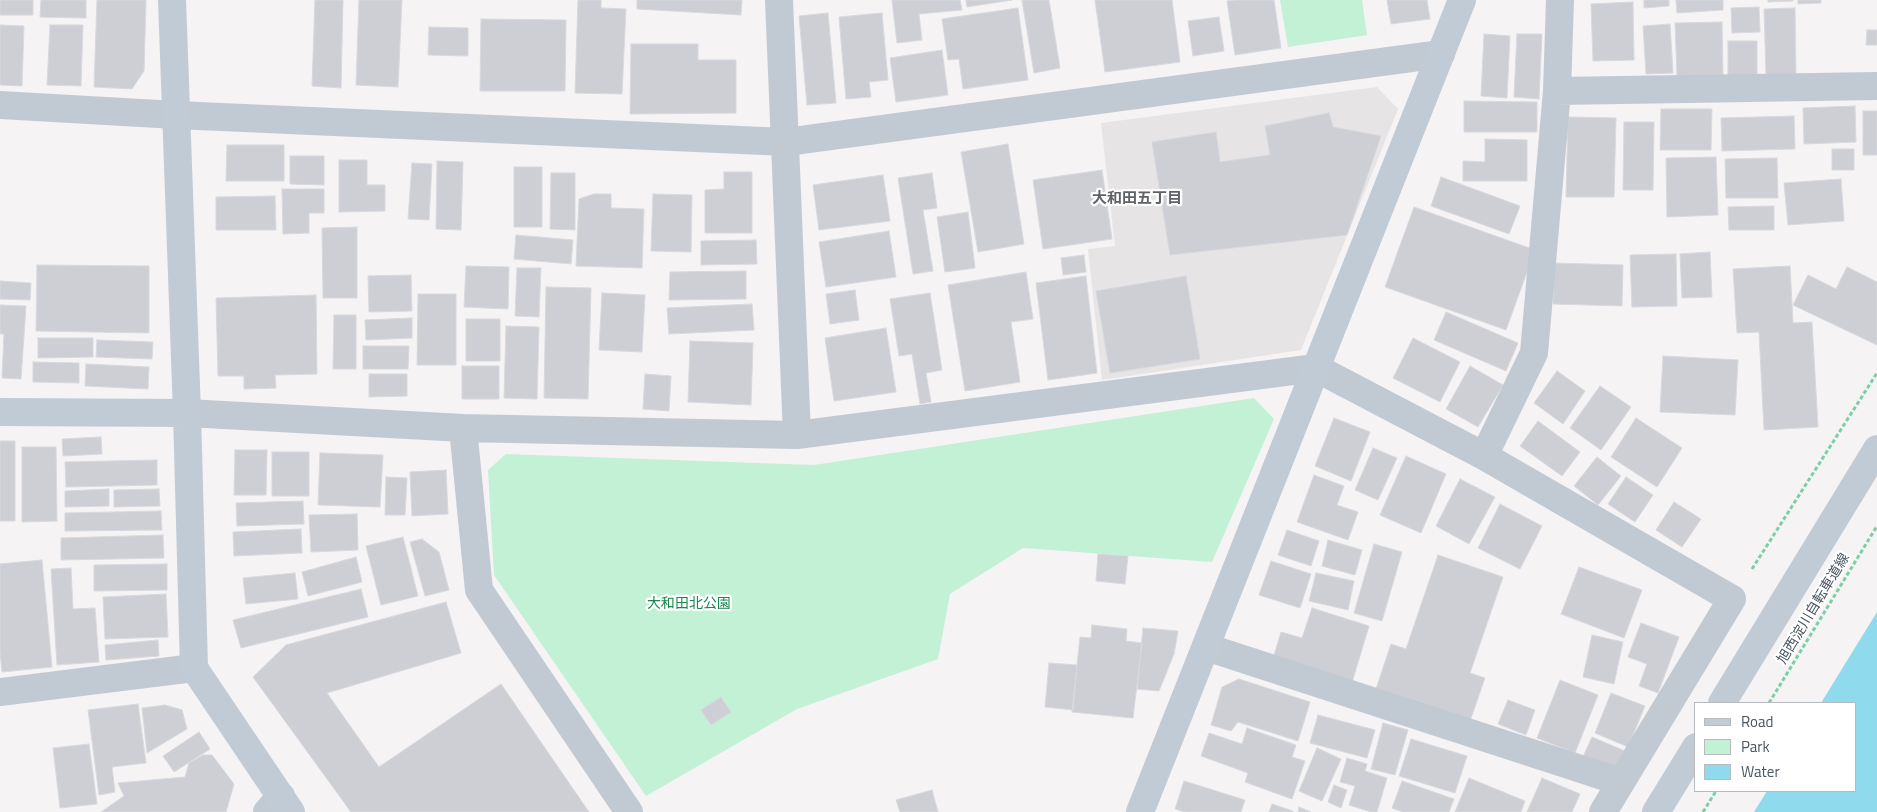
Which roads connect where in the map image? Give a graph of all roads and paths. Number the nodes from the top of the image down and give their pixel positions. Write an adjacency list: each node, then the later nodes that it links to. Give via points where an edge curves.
1 (172, 0): 9 (street)
2 (779, 0): 10 (street)
3 (1462, 0): 5 (street)
4 (1560, 0): 7 (street)
5 (1441, 54): 10 (street); 11 (street)
6 (1877, 86): 7 (street)
7 (1557, 91): 18 (street, via 1534,353)
8 (0, 105): 9 (street)
9 (176, 115): 10 (street); 14 (street)
10 (786, 142): 16 (street)
11 (1316, 368): 16 (street); 18 (street); 21 (street)
12 (1877, 373): 20 (path)
13 (0, 412): 14 (street)
14 (187, 414): 15 (street); 22 (street)
15 (463, 428): 16 (street); 30 (street, via 479,590)
16 (797, 435)
17 (1877, 449): 24 (street)
18 (1484, 456): 20 (street)
19 (1877, 526): 25 (path, 旭西淀川自転車道線)
20 (1732, 599): 27 (street)
21 (1206, 647): 27 (street); 31 (street)
22 (194, 668): 23 (street); 29 (street)
23 (0, 692)
24 (1723, 702)
25 (1770, 702)
26 (1694, 750): 33 (street)
27 (1621, 782): 32 (street)
28 (1715, 792): 34 (path)
29 (280, 807)
30 (629, 812)
31 (1140, 812)
32 (1603, 812)
33 (1656, 812)
34 (1703, 812)

